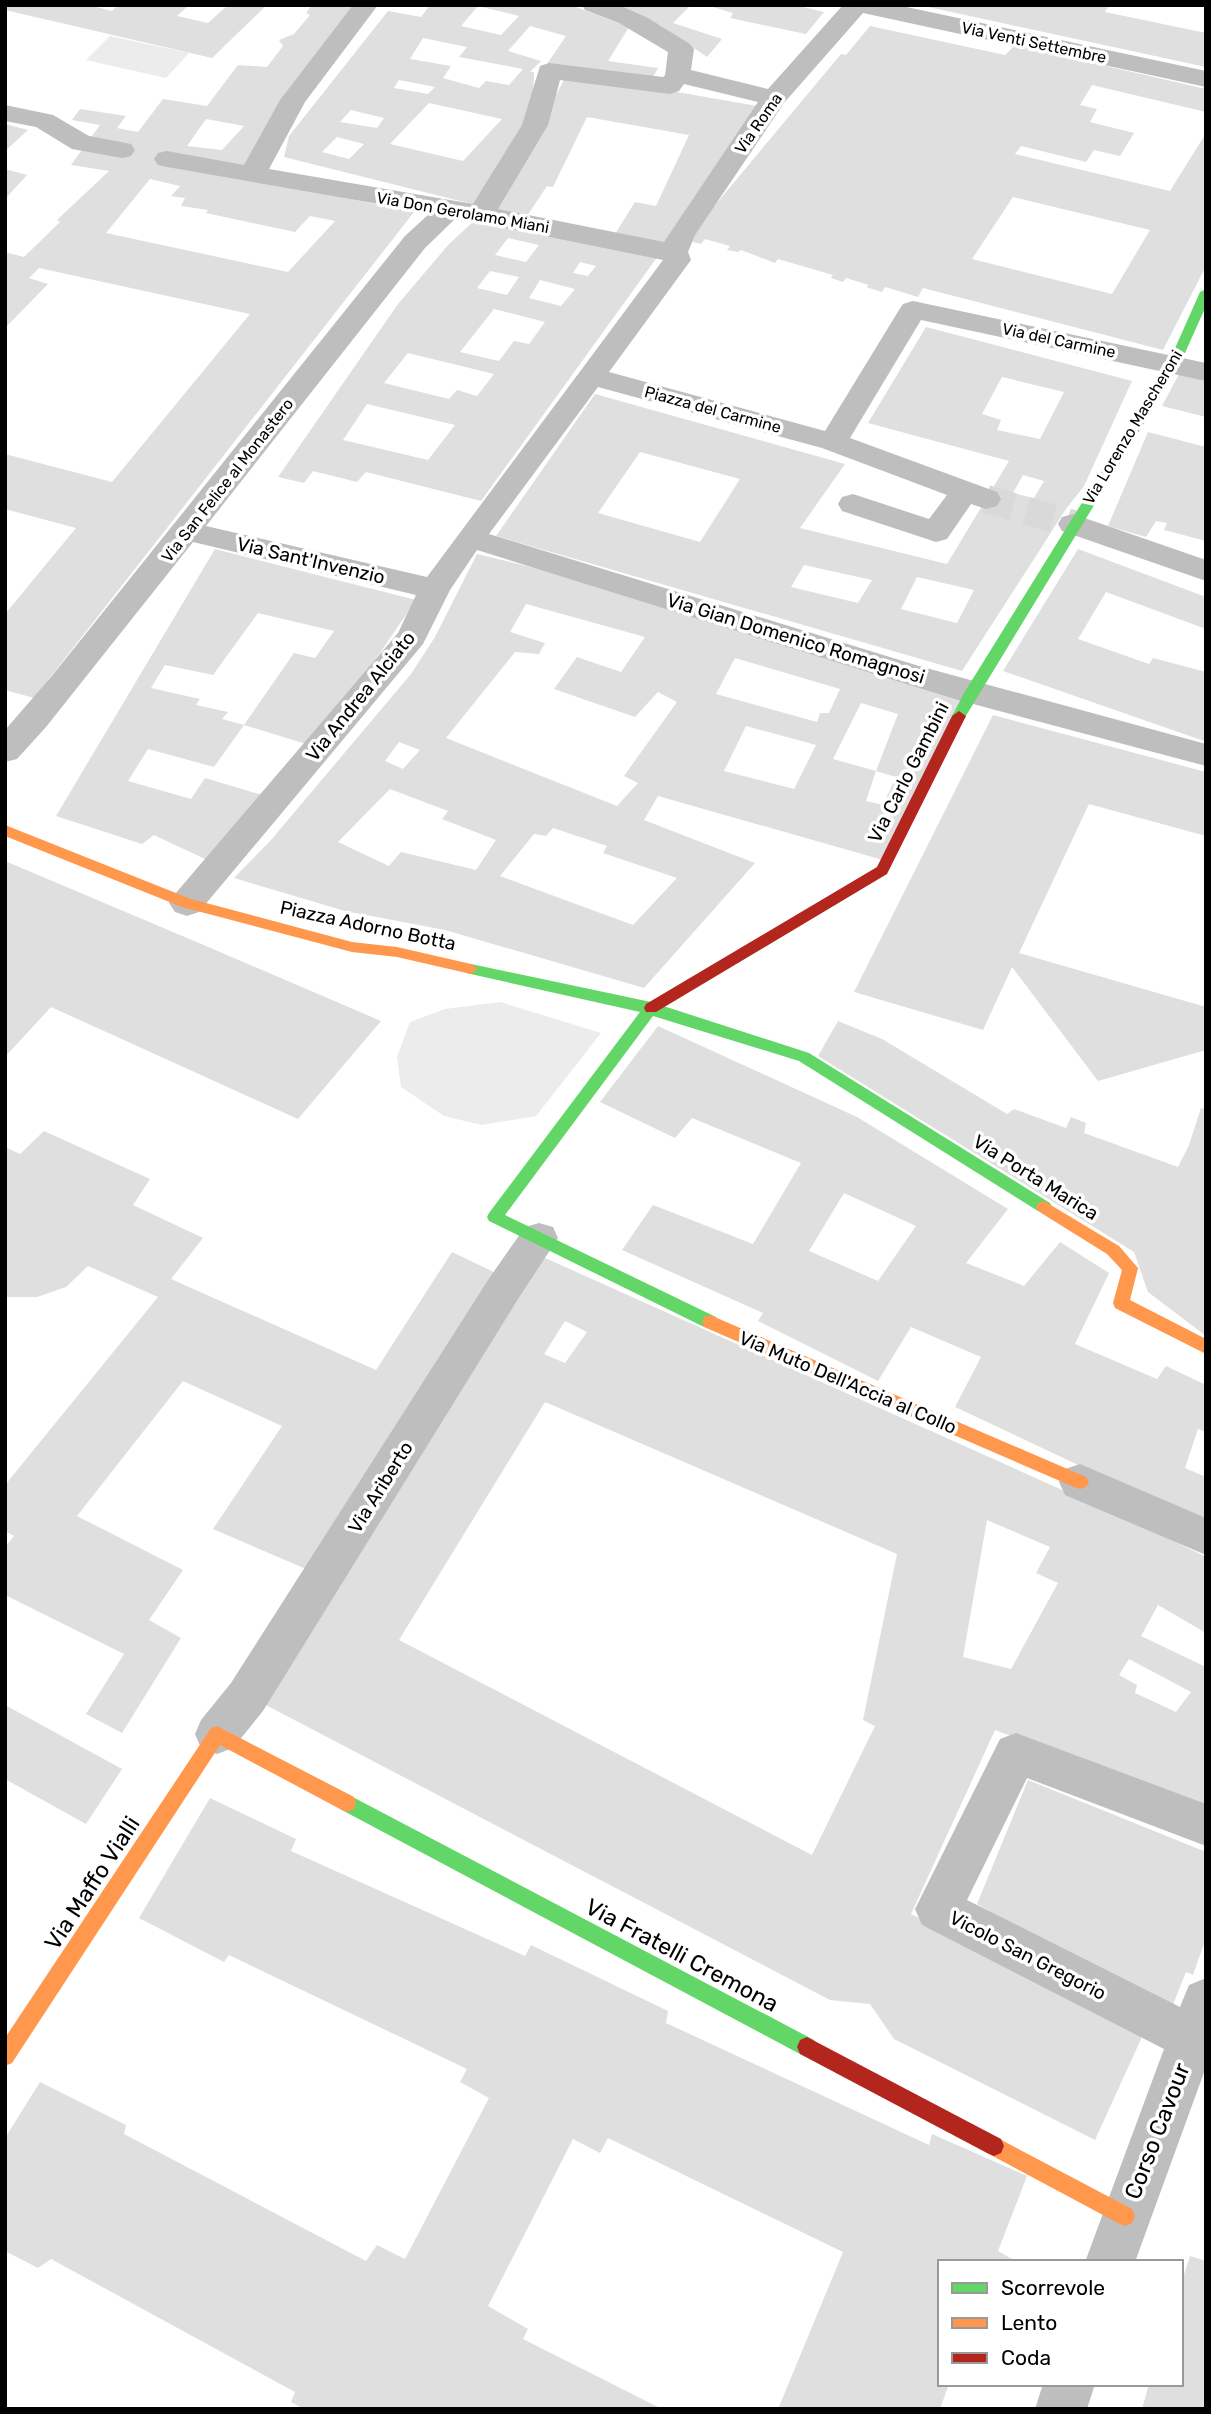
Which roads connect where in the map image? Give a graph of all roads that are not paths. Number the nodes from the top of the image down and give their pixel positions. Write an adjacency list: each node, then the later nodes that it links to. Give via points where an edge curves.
1 (366, 5): 10 (street, via 293,100)
2 (594, 5): 4 (street, via 649,28 681,49)
3 (859, 5): 5 (street, Via Venti Settembre); 6 (street, Via Roma)
4 (678, 75): 6 (street); 12 (street, via 670,86 549,71 535,125)
5 (1206, 79)
6 (774, 98): 13 (street, Via Roma)
7 (5, 113): 8 (street, via 44,121 81,143)
8 (122, 150)
9 (167, 159): 10 (street, Via Don Gerolamo Miani)
10 (253, 173): 11 (street, Via Don Gerolamo Miani)
11 (449, 210): 12 (street, Via Don Gerolamo Miani); 21 (street, Via San Felice al Monastero, via 415,242)
12 (481, 214): 13 (street, Via Don Gerolamo Miani)
13 (674, 252): 17 (street, via 677,260)
14 (1206, 292): 15 (street, Via Lorenzo Mascheroni)
15 (1174, 363): 16 (street, Via del Carmine); 18 (street, Via del Carmine, via 913,310); 20 (street, Via Lorenzo Mascheroni)
16 (1206, 372)
17 (592, 376): 18 (street, Piazza del Carmine); 22 (street, Via Andrea Alciato)
18 (833, 442): 19 (street, Piazza del Carmine, via 976,495 936,532)
19 (853, 505)
20 (1073, 524): 23 (street, Via Lorenzo Mascheroni); 25 (street, Via Lorenzo Mascheroni)
21 (187, 531): 24 (street, Via Sant'Invenzio); 27 (street, Via San Felice al Monastero)
22 (470, 538): 24 (street, Via Andrea Alciato); 25 (street, Via Gian Domenico Romagnosi)
23 (1206, 571)
24 (435, 589): 31 (street, Via Andrea Alciato, via 412,637)
25 (971, 693): 29 (street, Via Gian Domenico Romagnosi); 32 (street, Via Carlo Gambini, via 882,870)
26 (5, 705): 27 (street)
27 (45, 709): 28 (street, Via San Felice al Monastero)
28 (5, 751)
29 (1206, 755)
30 (5, 831): 31 (street, Piazza Adorno Botta)
31 (187, 903): 32 (street, Piazza Adorno Botta, via 352,947 397,952)
32 (650, 1009): 33 (street, Piazza Adorno Botta); 34 (street, Via Muto Dell'Accia al Collo, via 495,1217)
33 (804, 1057): 35 (street, Via Porta Marica, via 1113,1250 1130,1268 1121,1303)
34 (539, 1238): 36 (street, Via Muto Dell'Accia al Collo, via 735,1334); 38 (street, Via Ariberto, via 247,1698)
35 (1206, 1348)
36 (1080, 1482): 37 (street, Via Muto Dell'Accia al Collo)
37 (1206, 1537)
38 (217, 1734): 41 (street, Via Maffo Vialli); 42 (street, Via Fratelli Cremona)
39 (1206, 1825): 40 (street, Vicolo San Gregorio, via 1016,1753 938,1909)
40 (1199, 2020): 42 (street, Corso Cavour)
41 (5, 2056)
42 (1125, 2216): 43 (street, Corso Cavour)
43 (1111, 2260)
44 (1068, 2386): 45 (street)
45 (1061, 2409)

